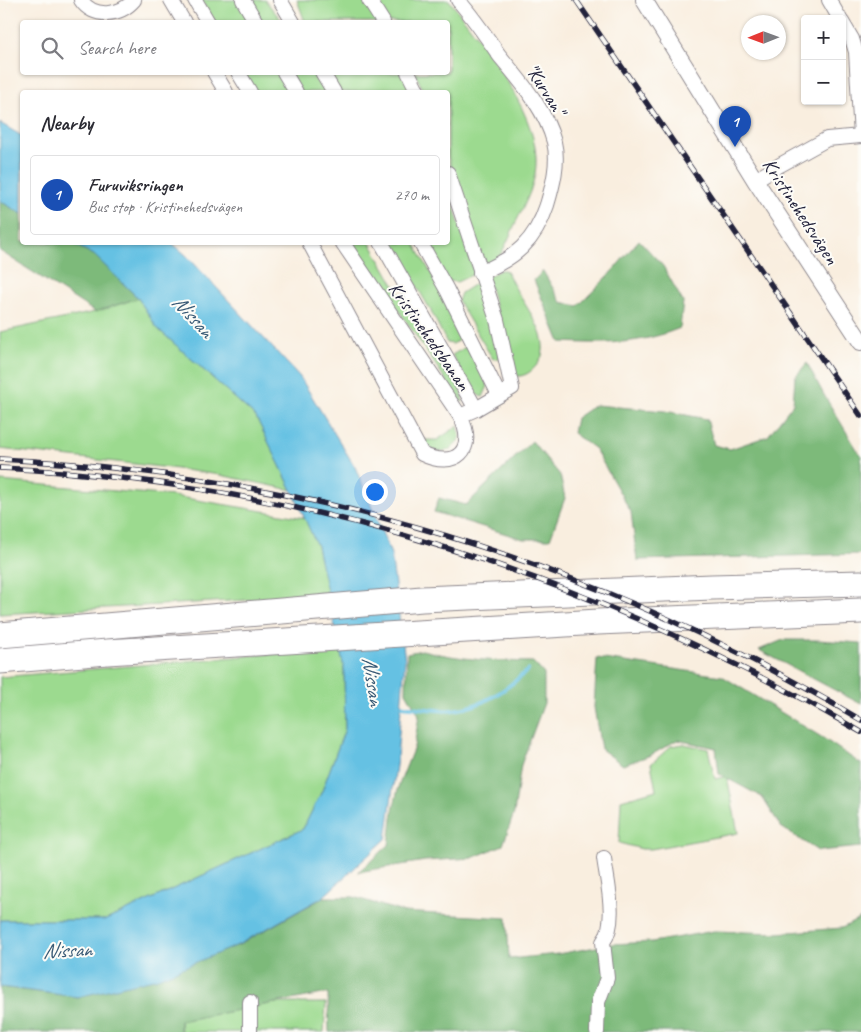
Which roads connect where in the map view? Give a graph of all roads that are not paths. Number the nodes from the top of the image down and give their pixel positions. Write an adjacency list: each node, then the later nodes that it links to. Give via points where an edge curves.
1 (81, 0): 2 (street, via 91,10 112,13 124,9)
2 (134, 0)
3 (171, 0): 12 (street)
4 (195, 0): 13 (street)
5 (243, 0): 14 (street)
6 (280, 0): 15 (street)
7 (369, 0): 16 (street)
8 (458, 0): 34 (street, "Kurvan", via 542,112 554,142 556,159 552,188 541,222 524,247)
9 (644, 0): 29 (street, Kristinehedsvägen)
10 (829, 0): 11 (street)
11 (838, 15)
12 (183, 20)
13 (207, 20)
14 (255, 20)
15 (293, 20)
16 (381, 20)
17 (846, 29): 29 (street, via 856,52 861,136 827,139)
18 (216, 75): 23 (street)
19 (240, 75): 24 (street)
20 (286, 75): 25 (street)
21 (324, 75): 26 (street)
22 (410, 75): 27 (street)
23 (225, 90)
24 (249, 90)
25 (295, 90)
26 (333, 90)
27 (417, 90)
28 (450, 179): 34 (street, Kristinehedsbanan)
29 (756, 180): 35 (street, Kristinehedsvägen)
30 (311, 245): 38 (street, via 422,454 439,460 460,455 465,449 467,435)
31 (344, 245): 38 (street, Kristinehedsbanan)
32 (383, 245): 37 (street)
33 (422, 245): 36 (street, Kristinehedsbanan)
34 (480, 273): 36 (street, Kristinehedsbanan, via 497,320 512,388)
35 (861, 342)
36 (499, 395): 37 (street, Kristinehedsbanan)
37 (476, 409): 38 (street, Kristinehedsbanan)
38 (460, 416)
39 (861, 583): 41 (highway, via 422,599)
40 (861, 611): 42 (highway, via 305,639)
41 (0, 634)
42 (0, 661)
43 (604, 858): 46 (street, via 610,900 608,936 603,942 608,978 598,1002)
44 (250, 1002): 45 (street)
45 (250, 1032)
46 (597, 1032)

